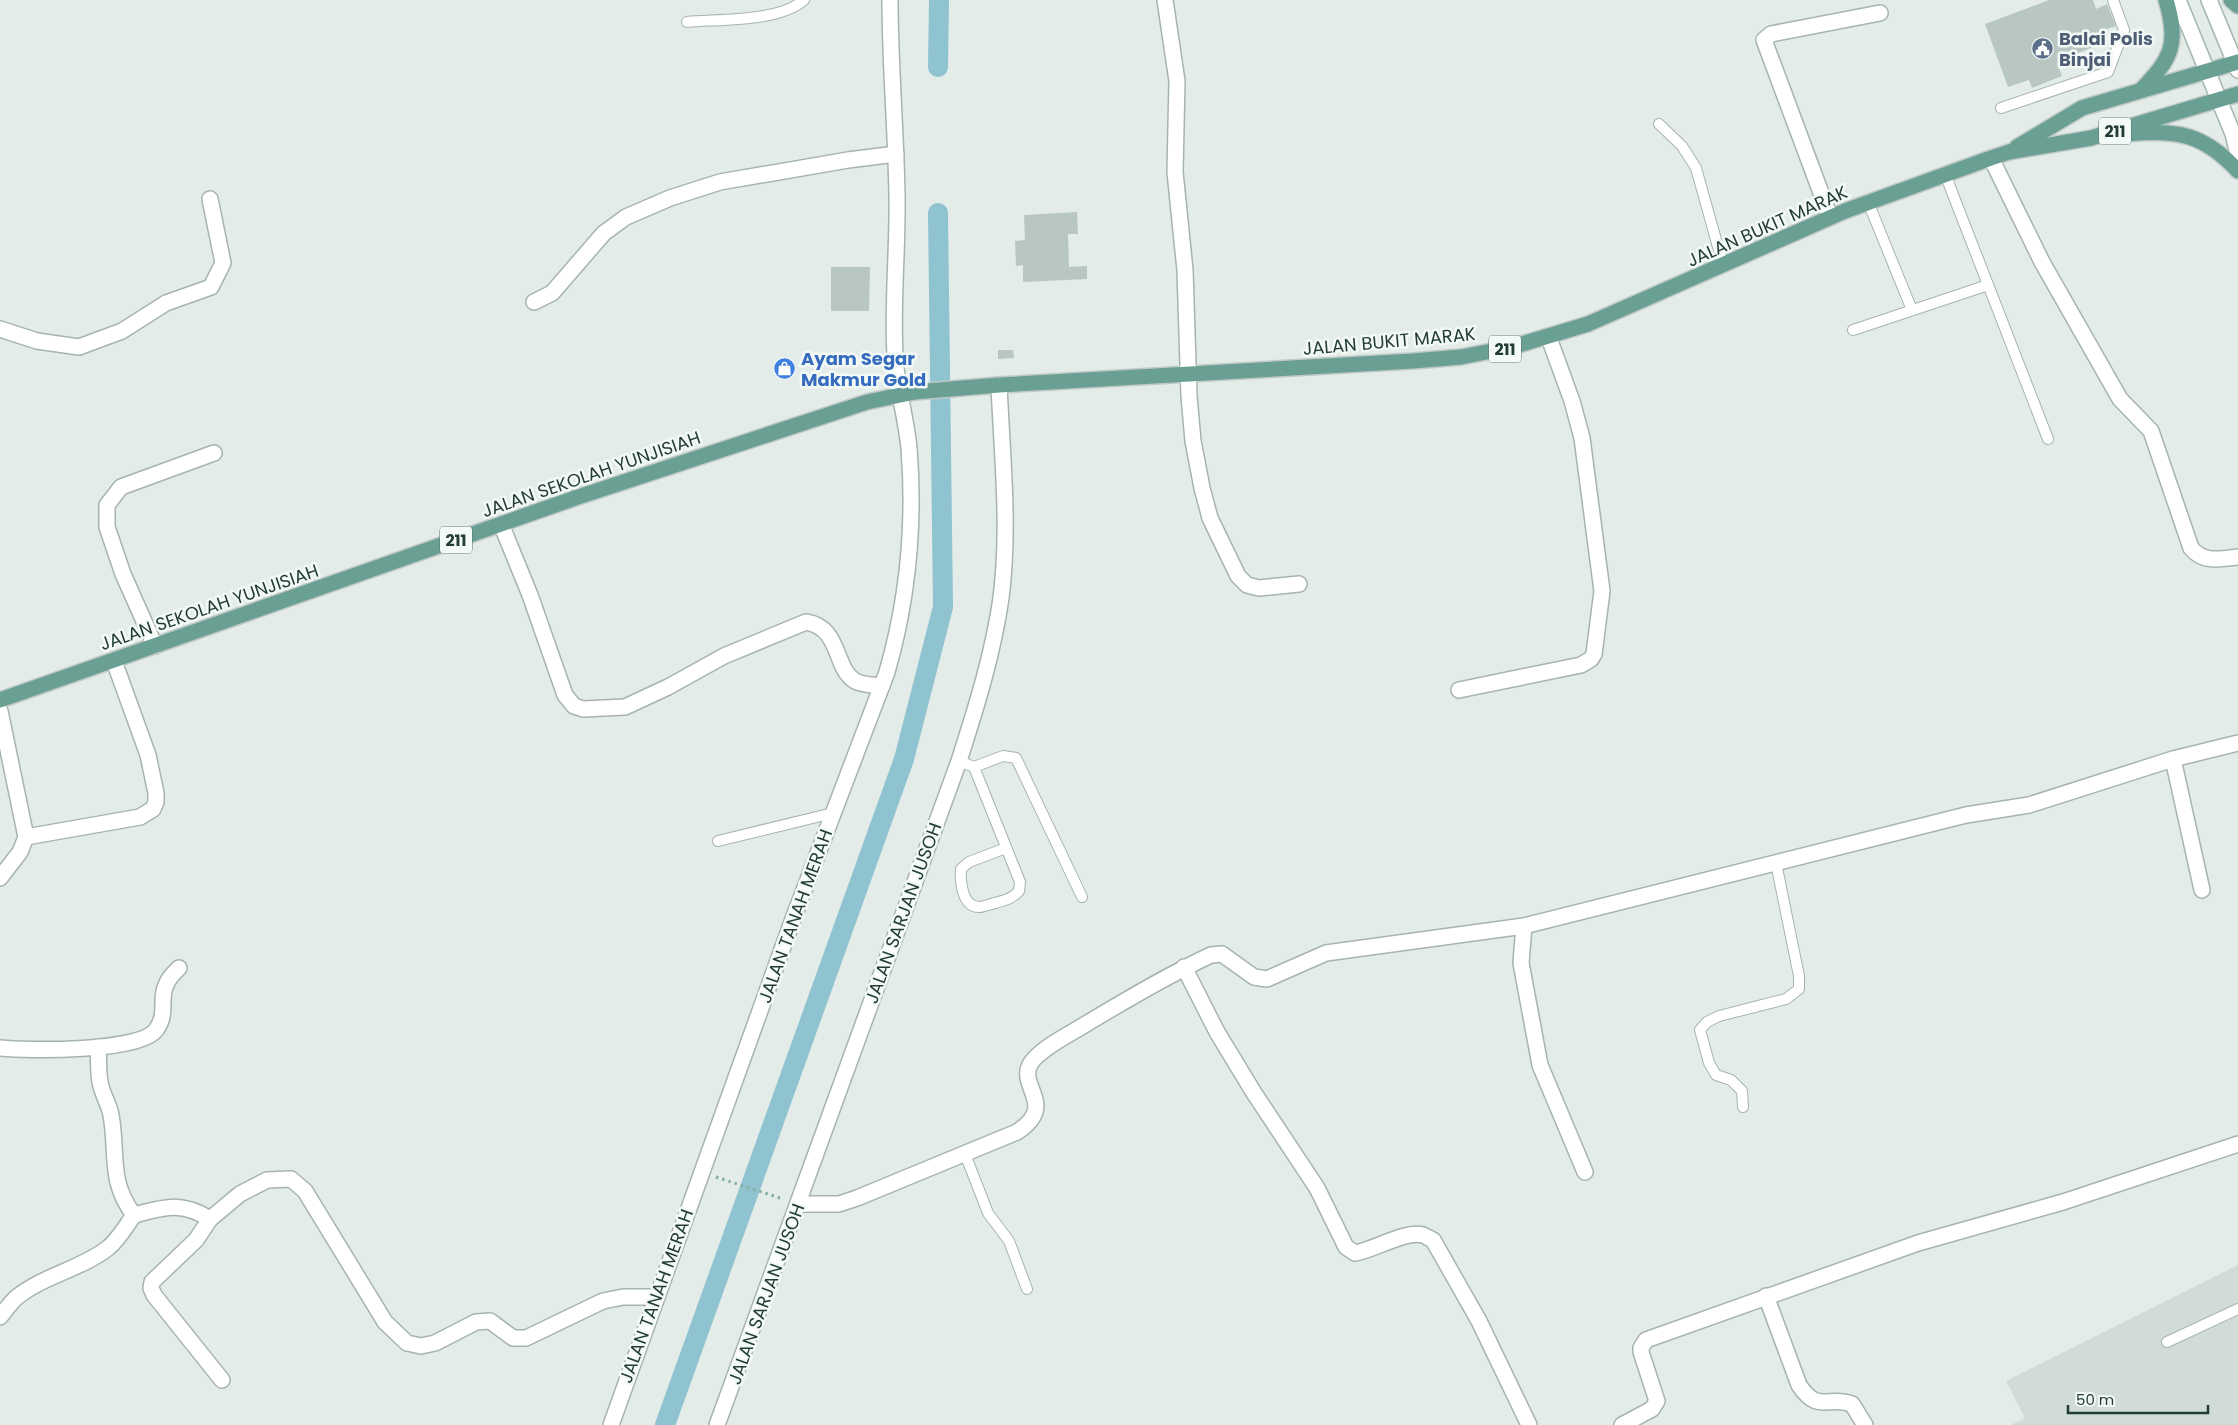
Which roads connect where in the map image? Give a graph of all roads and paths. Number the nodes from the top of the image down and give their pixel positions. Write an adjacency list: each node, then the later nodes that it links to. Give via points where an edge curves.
1 (804, 0): 11 (lane, via 797,6 770,14)
2 (890, 0): 21 (street, JALAN TANAH MERAH)
3 (1164, 0): 36 (street, via 1177,81 1176,172 1185,270)
4 (2113, 0): 17 (lane, via 2124,30 2108,72)
5 (2166, 0): 14 (main road, via 2173,40 2158,72)
6 (2178, 0): 13 (street)
7 (2208, 0): 12 (street)
8 (2231, 0): 9 (main road)
9 (2238, 6)
10 (1880, 14): 28 (street, via 1771,34 1764,40)
11 (687, 22)
12 (2237, 65): 13 (main road, 211)
13 (2207, 71): 14 (main road, JALAN BUKIT MARAK / 211); 16 (street)
14 (2140, 91): 20 (main road, JALAN BUKIT MARAK / 211, via 2082,108)
15 (2238, 94): 16 (main road, 211)
16 (2219, 100): 19 (main road, JALAN BUKIT MARAK / 211); 22 (street)
17 (2001, 108)
18 (1659, 124): 29 (lane, via 1682,146 1696,168)
19 (2091, 138): 20 (main road, JALAN BUKIT MARAK / 211); 24 (main road, via 2148,132 2200,139 2220,152)
20 (2009, 152): 23 (main road, JALAN BUKIT MARAK / 211)
21 (896, 154): 31 (street, via 720,182 670,198 626,217 604,233 552,294); 38 (street, JALAN TANAH MERAH, via 895,369)
22 (2238, 154)
23 (1991, 158): 25 (main road, JALAN BUKIT MARAK / 211); 42 (street, via 2042,262 2120,399 2151,431 2191,548 2196,554 2213,560)
24 (2238, 171)
25 (1945, 174): 27 (main road, JALAN BUKIT MARAK / 211); 30 (lane)
26 (210, 199): 33 (street, via 223,263 211,287 166,303 122,331 78,347 37,341)
27 (1868, 202): 28 (main road, JALAN BUKIT MARAK / 211); 32 (lane)
28 (1830, 217): 29 (main road, JALAN BUKIT MARAK / 211)
29 (1723, 265): 35 (main road, JALAN BUKIT MARAK / 211, via 1622,311)
30 (1988, 285): 32 (lane); 39 (lane)
31 (534, 302)
32 (1912, 310): 34 (lane)
33 (0, 329)
34 (1854, 330)
35 (1549, 338): 36 (main road, JALAN BUKIT MARAK / 211, via 1462,357); 47 (street, via 1582,438 1602,592 1596,648 1591,659 1581,665)
36 (1188, 374): 37 (main road, JALAN BUKIT MARAK / 211); 43 (street, via 1193,441 1202,488 1210,518 1238,576 1246,585 1260,588)
37 (992, 385): 38 (main road, JALAN BUKIT MARAK / 211); 52 (street, JALAN SARJAN JUSOH, via 1005,510 1001,598 988,661)
38 (907, 393): 41 (main road, JALAN SEKOLAH YUNJISIAH / 211, via 811,419); 46 (street, JALAN TANAH MERAH, via 911,542 906,595)
39 (2048, 440)
40 (214, 453): 44 (street, via 121,487 107,505 107,527)
41 (501, 524): 44 (main road, JALAN SEKOLAH YUNJISIAH / 211); 46 (street, via 565,695 574,706 628,706 724,656 806,622 823,630 853,679)
42 (2238, 557)
43 (1299, 584)
44 (155, 646): 45 (main road, JALAN SEKOLAH YUNJISIAH / 211)
45 (114, 661): 48 (main road, JALAN SEKOLAH YUNJISIAH / 211); 55 (street, via 148,755 156,793 153,809 140,817)
46 (882, 686): 54 (street, JALAN TANAH MERAH)
47 (1459, 690)
48 (0, 700)
49 (0, 711): 55 (street)
50 (2238, 743): 51 (street)
51 (2173, 759): 58 (street, via 2029,805 1966,816); 60 (street)
52 (959, 761): 53 (lane); 73 (street, JALAN SARJAN JUSOH)
53 (974, 767): 57 (lane); 61 (lane, via 1003,756 1016,758)
54 (833, 813): 56 (lane); 78 (street, JALAN TANAH MERAH)
55 (26, 837): 59 (street, via 20,852)
56 (718, 841)
57 (1006, 848): 57 (lane, via 1020,882 1019,891 1012,898 979,907 971,905 960,879 961,869 969,862)
58 (1776, 863): 62 (street); 67 (lane, via 1799,989 1786,999 1719,1016 1700,1030 1709,1063 1716,1074 1731,1080 1742,1091)
59 (0, 878)
60 (2202, 890)
61 (1082, 897)
62 (1524, 926): 63 (street, via 1326,953 1267,979 1254,977 1222,954 1211,955); 70 (street, via 1521,963 1540,1065)
63 (1184, 967): 69 (street, via 1142,989 1033,1060 1028,1071 1036,1112 1031,1122 1017,1132); 85 (street, via 1217,1032 1317,1188 1346,1247 1355,1253 1362,1252 1410,1235 1423,1235 1433,1240 1479,1321)
64 (179, 968): 65 (street, via 164,987 161,1019 156,1031 124,1044)
65 (98, 1047): 66 (street); 74 (street, via 100,1083 113,1127 117,1185)
66 (0, 1048)
67 (1743, 1108)
68 (2238, 1144): 77 (street, via 2063,1202 1918,1242)
69 (964, 1154): 73 (street, via 839,1204); 76 (lane, via 988,1213 1009,1242)
70 (1585, 1172)
71 (724, 1180): 72 (path)
72 (781, 1199)
73 (799, 1204): 84 (street, JALAN SARJAN JUSOH)
74 (134, 1215): 75 (street, via 182,1206); 80 (street, via 109,1247 16,1298)
75 (210, 1219): 78 (street, via 240,1194 267,1180 291,1179 305,1191 385,1322 407,1343 420,1346 435,1343 476,1322 490,1321 514,1338 526,1338 603,1301); 82 (street, via 196,1240 156,1276 151,1288)
76 (1027, 1289)
77 (1766, 1296): 86 (street, via 1646,1340 1641,1352 1658,1401 1652,1409); 87 (street, via 1806,1396 1822,1403 1846,1401 1852,1404)
78 (656, 1297): 83 (street, JALAN TANAH MERAH)
79 (2238, 1309): 81 (lane)
80 (0, 1317)
81 (2167, 1342)
82 (222, 1380)
83 (610, 1425)
84 (717, 1425)
85 (1529, 1425)
86 (1622, 1425)
87 (1865, 1425)

